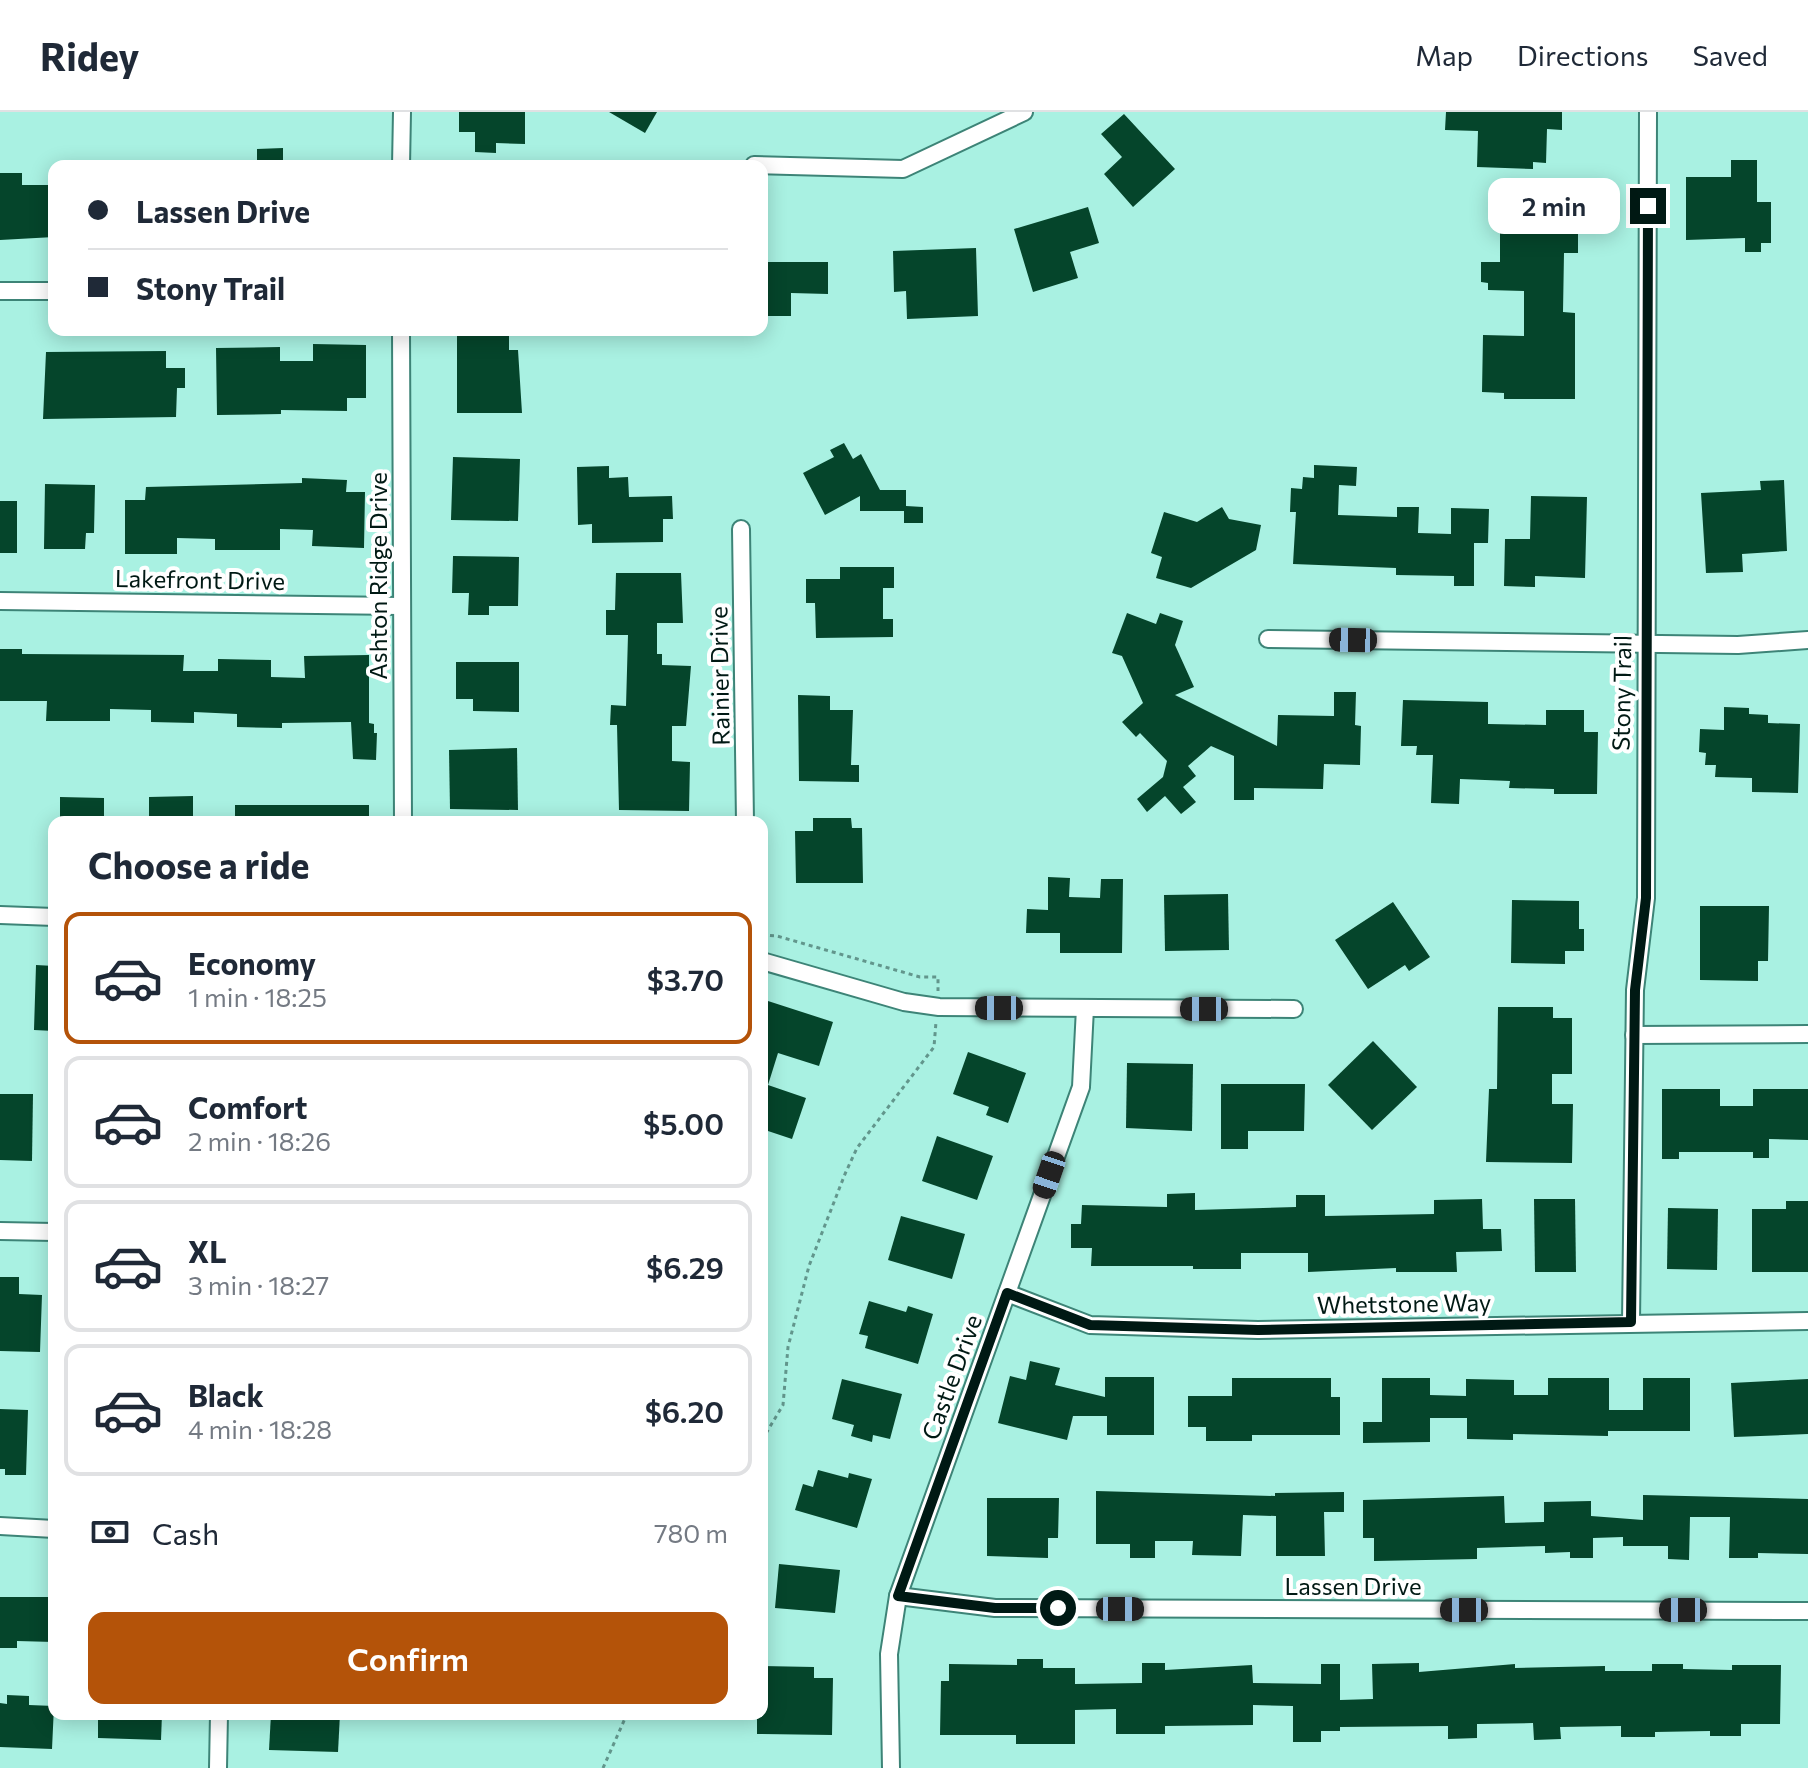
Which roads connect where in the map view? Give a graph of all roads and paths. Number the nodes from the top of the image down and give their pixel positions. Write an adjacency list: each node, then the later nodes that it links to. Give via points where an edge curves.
1 (402, 112): 4 (street)
2 (1024, 112): 5 (street, via 903,169)
3 (1648, 112): 14 (street, Stony Trail)
4 (401, 160)
5 (768, 165)
6 (0, 291): 7 (street)
7 (48, 291)
8 (401, 336): 11 (street, Ashton Ridge Drive)
9 (741, 529): 16 (street, Rainier Drive)
10 (0, 601): 11 (street, Lakefront Drive)
11 (400, 606): 15 (street, Ashton Ridge Drive)
12 (1268, 639): 14 (street)
13 (1808, 640): 14 (street)
14 (1646, 644): 25 (street, Stony Trail, via 1646,898)
15 (403, 816)
16 (745, 816)
17 (0, 915): 18 (street)
18 (48, 917)
19 (768, 935): 21 (path, via 920,977 938,977)
20 (768, 963): 21 (street)
21 (937, 1007): 22 (street); 31 (path, via 934,1047 857,1148 845,1174 809,1266 788,1347 783,1405)
22 (1085, 1008): 23 (street); 28 (street, Castle Drive, via 1081,1087)
23 (1294, 1009)
24 (1808, 1034): 25 (street)
25 (1634, 1035): 30 (street, Stony Trail)
26 (0, 1231): 27 (street)
27 (48, 1232)
28 (1007, 1293): 30 (street, Whetstone Way, via 1090,1325 1258,1330); 34 (street, Castle Drive)
29 (1808, 1321): 30 (street, Whetstone Way)
30 (1631, 1322)
31 (768, 1430)
32 (0, 1526): 33 (street)
33 (48, 1529)
34 (898, 1596): 35 (street, Lassen Drive, via 995,1608); 40 (street, Castle Drive, via 889,1654)
35 (1808, 1611)
36 (219, 1720): 38 (street)
37 (624, 1720): 39 (path)
38 (218, 1768)
39 (603, 1768)
40 (891, 1768)

